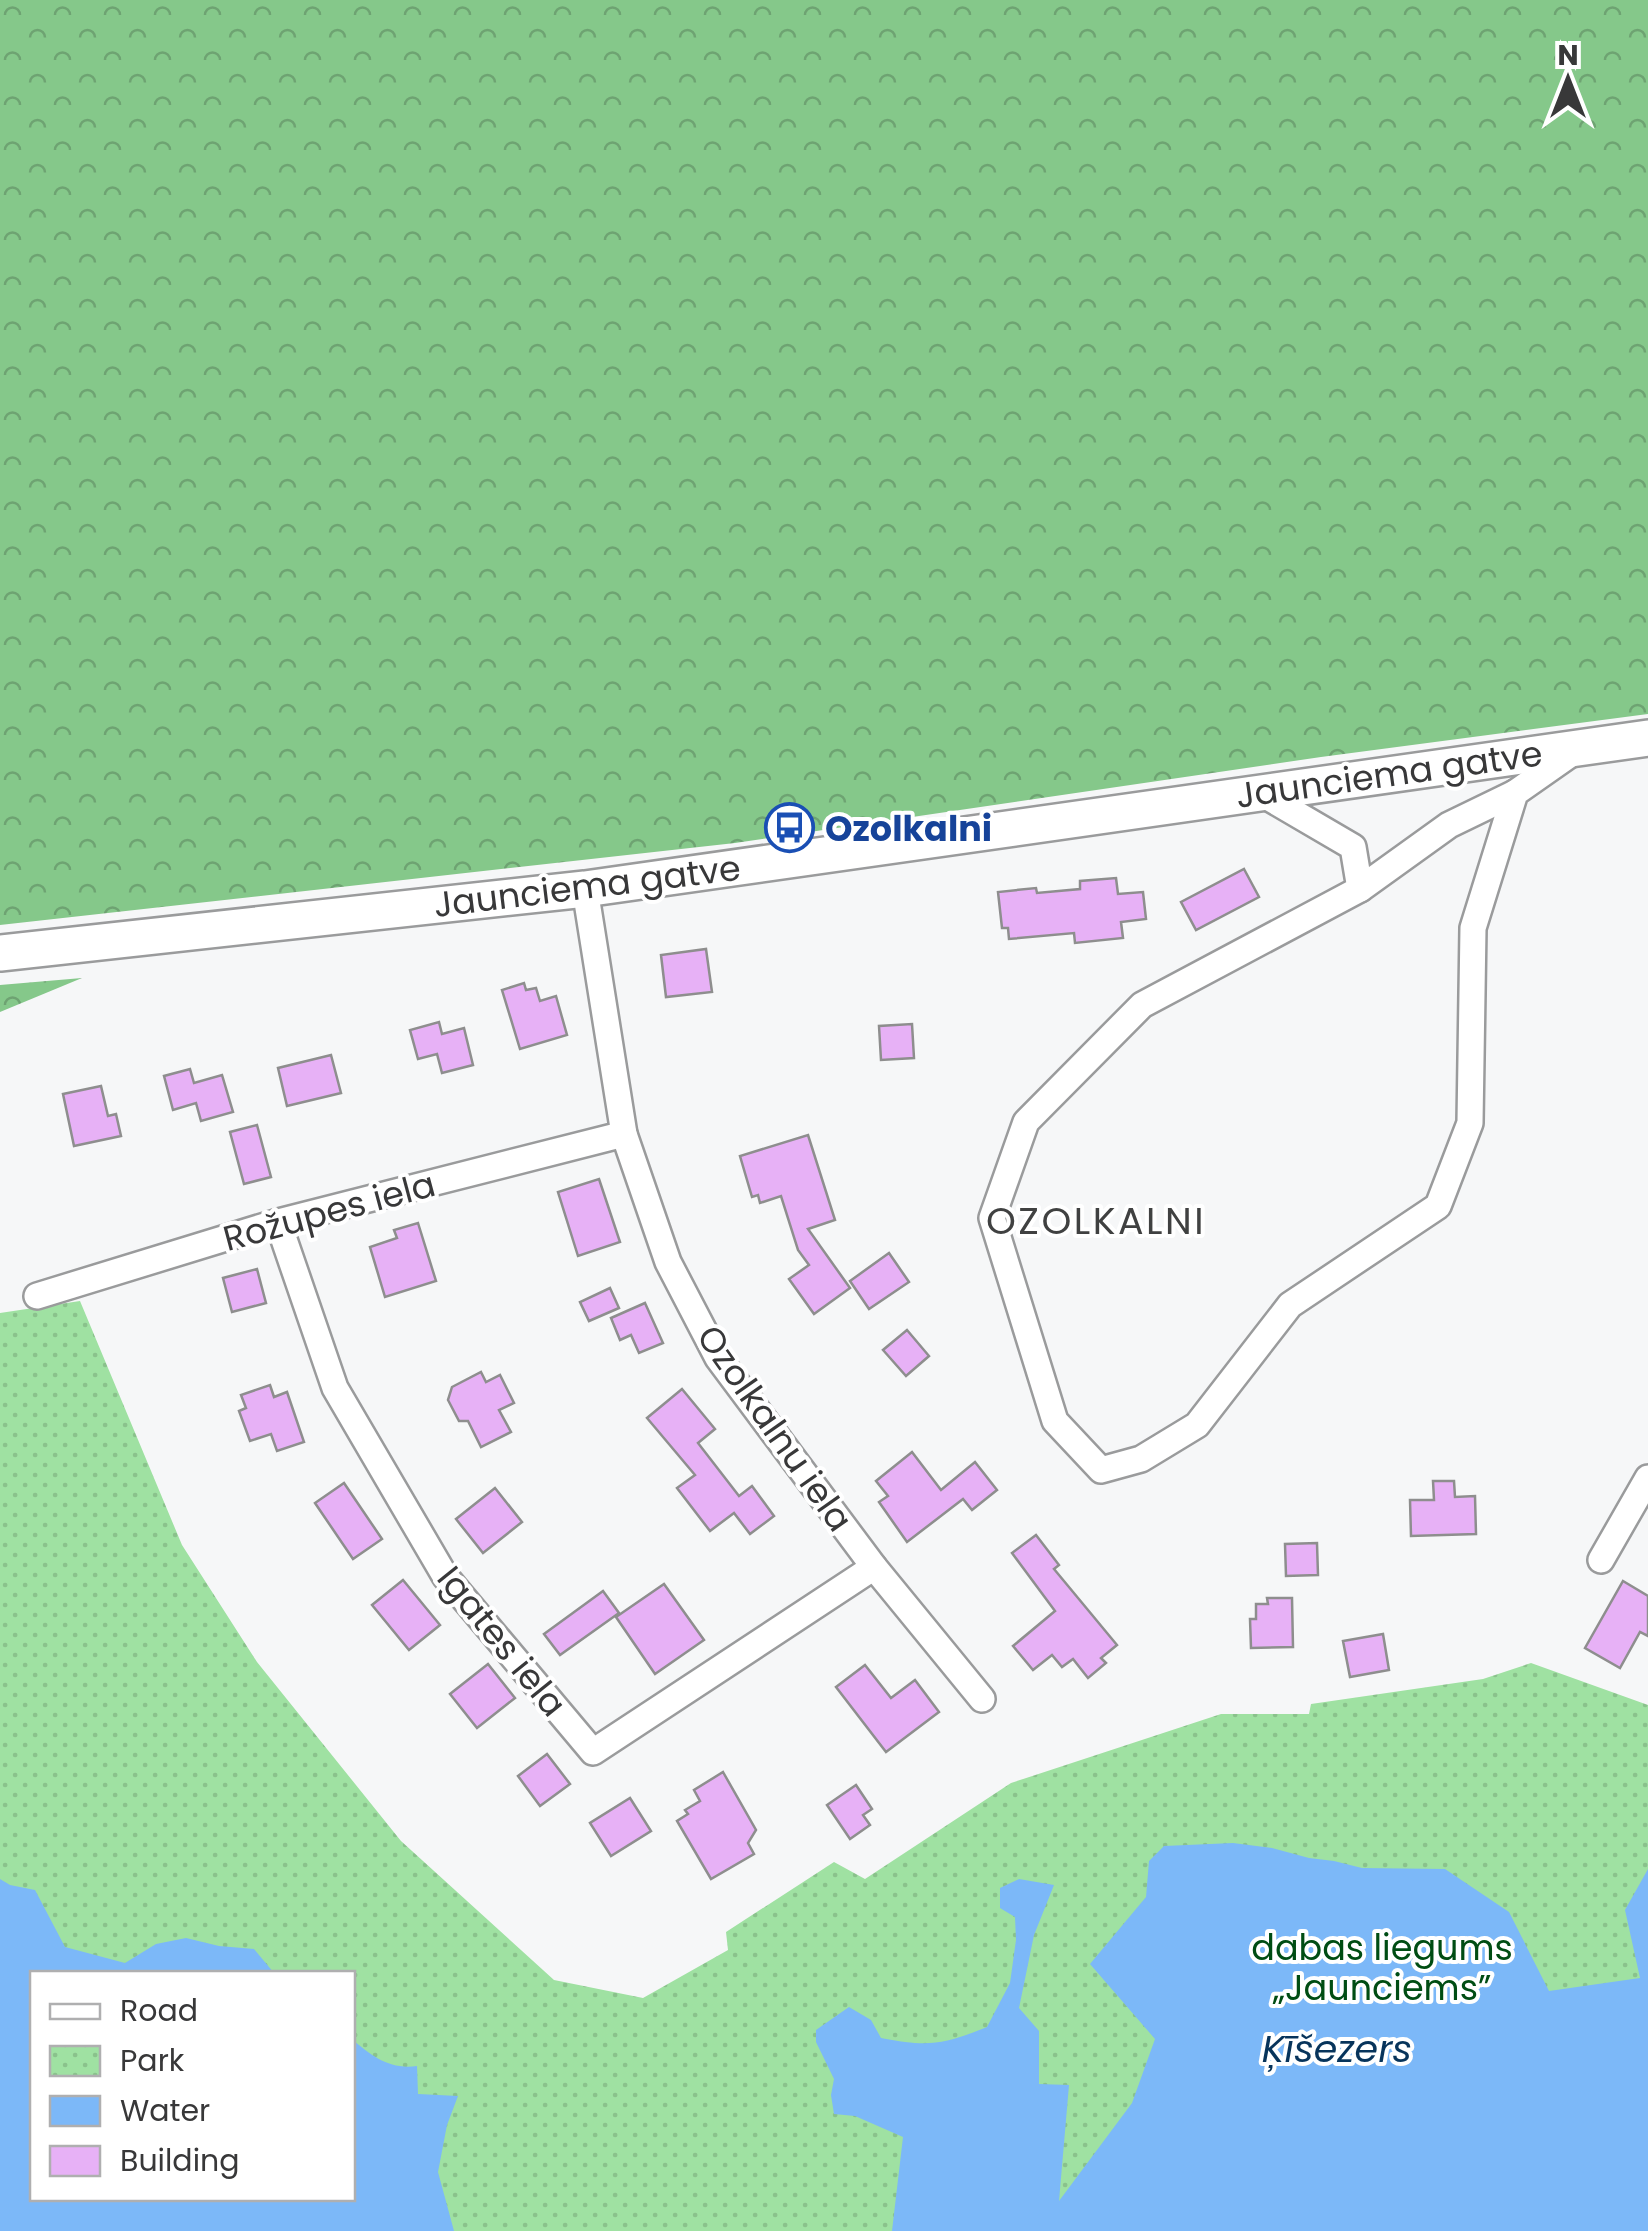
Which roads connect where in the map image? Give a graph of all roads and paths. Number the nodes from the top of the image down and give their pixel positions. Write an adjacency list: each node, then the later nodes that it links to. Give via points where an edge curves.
1 (1648, 738): 2 (main road, Jaunciema gatve)
2 (1580, 747): 3 (main road, Jaunciema gatve); 4 (street)
3 (1258, 792): 5 (main road, Jaunciema gatve); 6 (street, via 1353,847)
4 (1515, 793): 6 (street, via 1449,825); 6 (street, via 1473,928 1470,1123 1438,1206 1290,1305 1197,1425 1141,1459 1101,1470 1055,1421 992,1218 1026,1122 1142,1006)
5 (585, 888): 7 (main road, Jaunciema gatve); 8 (street, Ozolkalnu iela)
6 (1360, 889)
7 (0, 953)
8 (624, 1134): 9 (street, Rožupes iela); 13 (street, Ozolkalnu iela, via 668,1262 718,1358)
9 (278, 1222): 10 (street, Rožupes iela); 13 (street, Igates iela, via 335,1388 445,1576 593,1752)
10 (37, 1296)
11 (1648, 1478): 12 (street)
12 (1601, 1560)
13 (874, 1567): 14 (street, Ozolkalnu iela)
14 (982, 1699)

